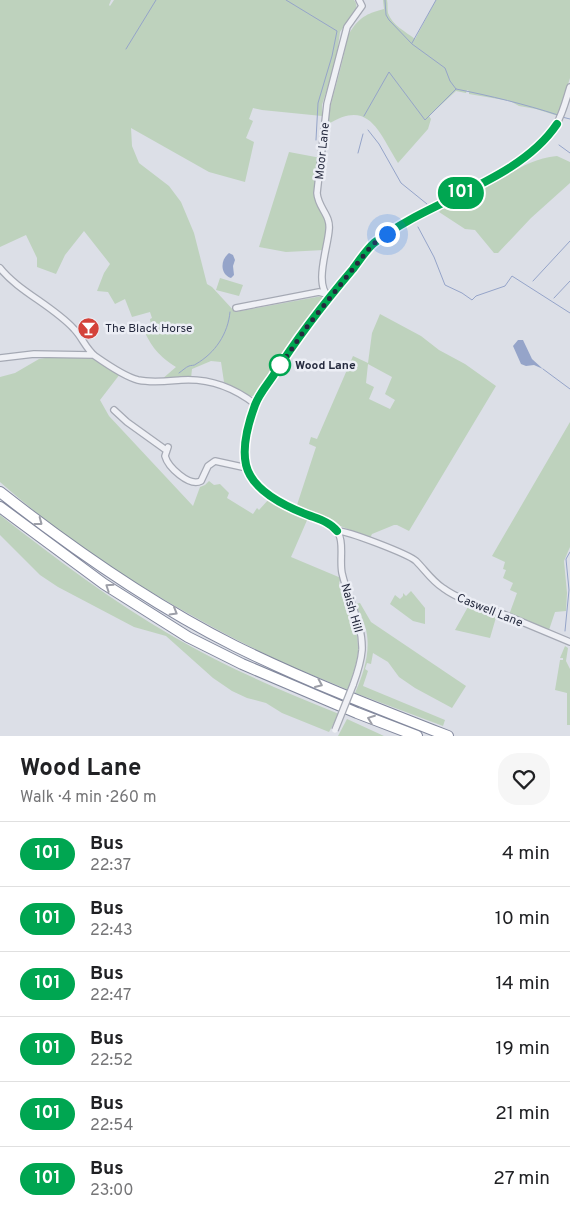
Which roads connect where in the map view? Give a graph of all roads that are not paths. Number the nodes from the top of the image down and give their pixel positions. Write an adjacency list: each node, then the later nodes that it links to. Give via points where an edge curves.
1 (361, 3): 4 (street, Moor Lane, via 347,28 327,104 317,193 330,225 321,282)
2 (570, 87): 4 (street, via 562,114 544,141 515,164 387,234 372,245)
3 (0, 268): 6 (street, via 12,281 75,329)
4 (328, 295): 5 (street, via 320,292); 8 (street)
5 (236, 308)
6 (93, 355): 7 (street, via 34,354); 8 (street, via 138,380 213,382)
7 (0, 358)
8 (256, 404): 10 (street, via 247,438)
9 (114, 410): 10 (street, via 167,448 165,456 168,462 195,483 202,480 213,462)
10 (247, 468): 13 (street, Caswell Lane, via 255,482 278,500 293,510 331,525)
11 (0, 492): 17 (highway, one-way to 17, via 110,574 203,628 327,688)
12 (0, 507): 16 (highway, one-way to 12, via 242,664 188,637 104,584)
13 (337, 531): 14 (street, Caswell Lane, via 415,560 440,587 454,596); 15 (street, Naish Hill, bridge, via 341,540 343,575 361,632 362,651 353,685)
14 (570, 642)
15 (333, 733)
16 (417, 736)
17 (448, 736)

